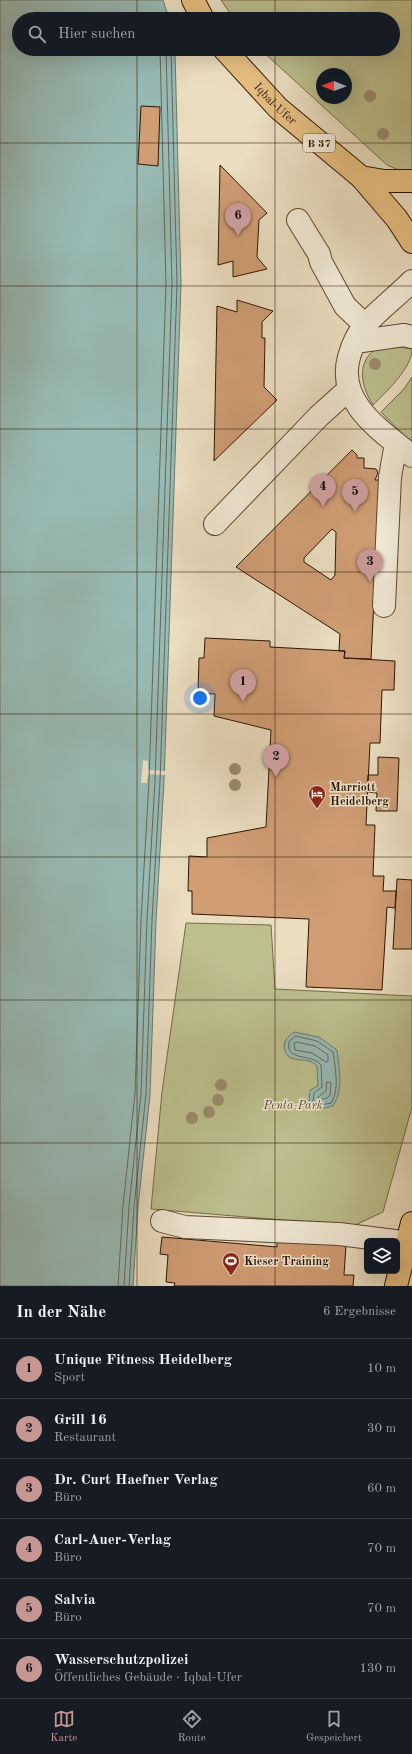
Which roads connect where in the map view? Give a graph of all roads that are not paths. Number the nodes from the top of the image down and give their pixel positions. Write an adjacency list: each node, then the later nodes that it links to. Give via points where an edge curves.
1 (193, 0): 2 (main road)
2 (199, 12)
3 (230, 56): 4 (main road, Iqbal-Ufer / B 37, via 278,108)
4 (361, 177): 5 (main road); 7 (main road, Iqbal-Ufer / B 37, via 397,219)
5 (412, 181)
6 (298, 220): 9 (lane, via 319,254)
7 (412, 242)
8 (412, 281): 9 (lane)
9 (360, 334): 10 (lane); 11 (lane, via 347,365)
10 (412, 337)
11 (349, 389): 12 (lane, via 366,418); 13 (lane, via 319,416)
12 (404, 449): 14 (lane, via 390,478)
13 (215, 524)
14 (384, 606)
15 (162, 1221): 16 (lane, via 185,1227)
16 (403, 1237): 17 (main road)
17 (396, 1285)

